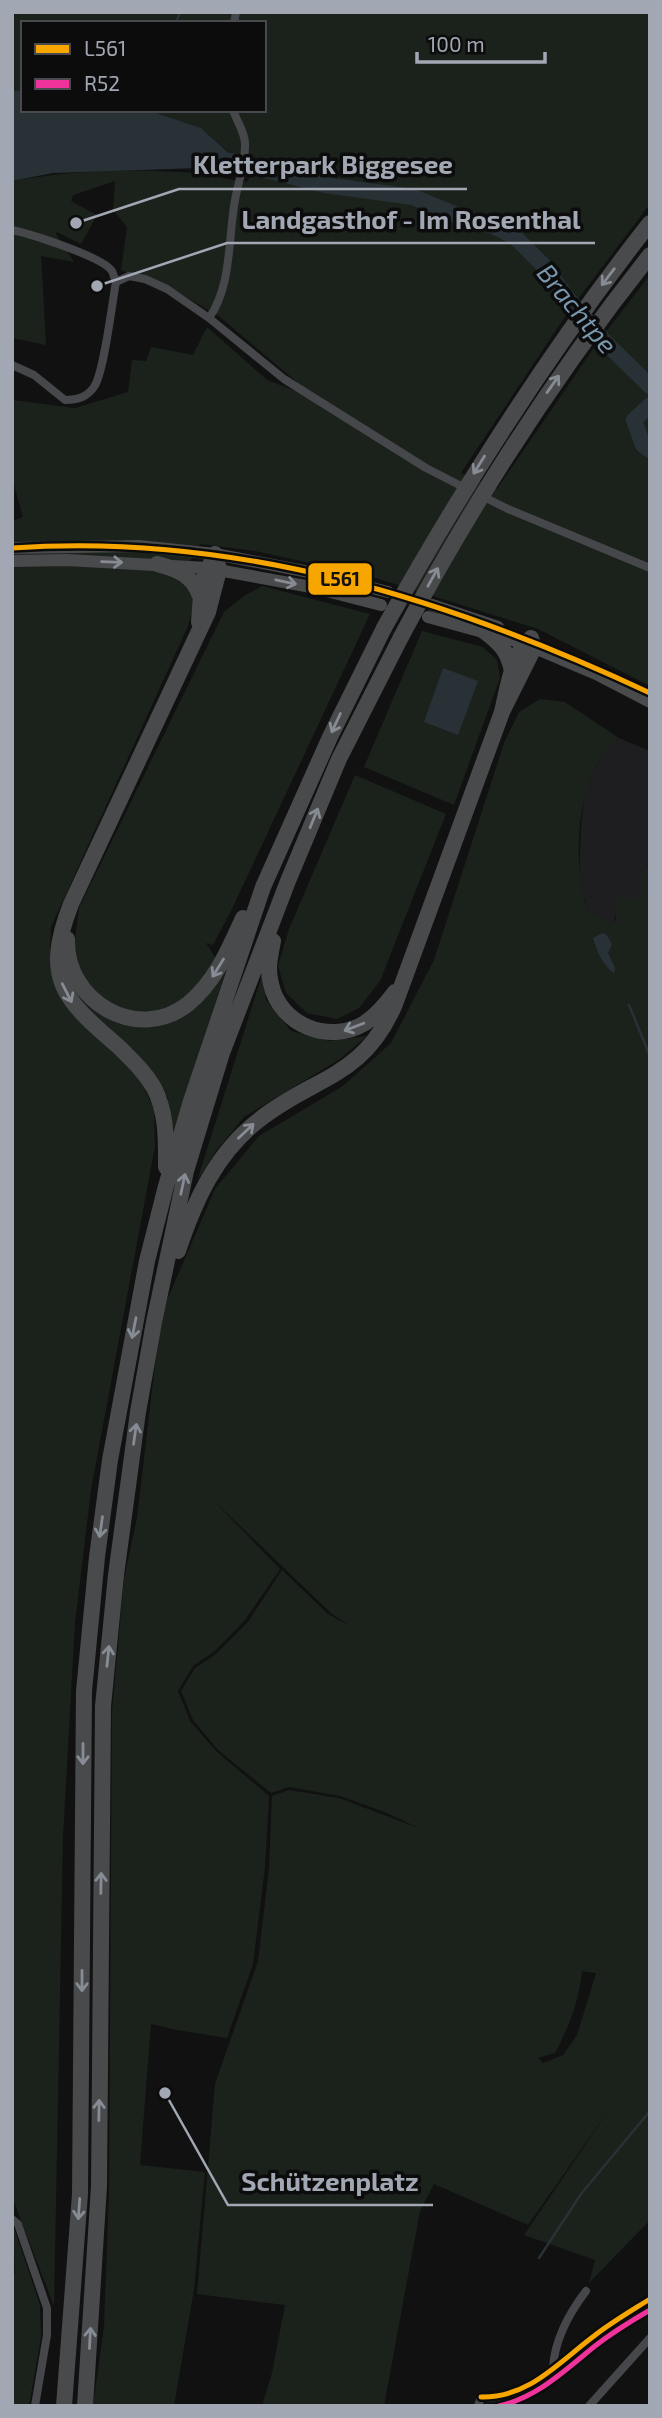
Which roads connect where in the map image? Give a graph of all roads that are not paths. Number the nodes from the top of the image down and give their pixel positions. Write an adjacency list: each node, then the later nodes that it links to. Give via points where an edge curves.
1 (234, 115): 6 (street, via 245,149 225,277)
2 (650, 223): 24 (highway, one-way to 24, bridge, via 499,434 440,530 384,628)
3 (12, 230): 5 (street, via 100,262 111,270)
4 (650, 255): 23 (highway, one-way to 4, bridge, via 339,759 456,536 576,351)
5 (116, 282): 6 (street, via 129,276 145,279); 7 (street, via 101,370 85,396 65,400 34,375)
6 (209, 318): 11 (street, via 284,379 426,468 508,509)
7 (12, 365)
8 (22, 554): 9 (main road, one-way to 9); 10 (main road, via 139,546)
9 (157, 564): 10 (main road); 13 (highway, via 186,575)
10 (214, 564): 12 (main road, via 309,572); 13 (highway); 14 (main road, one-way to 14); 16 (highway, via 212,601)
11 (650, 568)
12 (388, 592)
13 (200, 596): 16 (highway)
14 (381, 605)
15 (484, 631): 17 (main road); 17 (main road, via 430,611); 18 (highway, via 503,646)
16 (195, 639): 25 (highway)
17 (529, 643): 18 (highway); 19 (main road); 22 (highway)
18 (512, 671): 22 (highway)
19 (598, 671): 20 (main road); 21 (main road)
20 (650, 693)
21 (650, 702)
22 (502, 712): 26 (highway)
23 (288, 881): 26 (highway, one-way to 23, via 372,1018 350,1030 317,1030 287,1013 272,990 269,964); 28 (highway, one-way to 23, via 186,1171 218,1066)
24 (263, 887): 25 (highway, one-way to 25, via 249,903 228,951 205,987 182,1008 148,1019 103,1008 77,982 67,946); 27 (highway)
25 (71, 904): 27 (highway, one-way to 27, via 58,948 63,985 78,1011 133,1060 153,1087 166,1126)
26 (402, 981): 28 (highway, one-way to 26, via 191,1214 219,1161 259,1120 363,1055 385,1026)
27 (166, 1186): 36 (highway, one-way to 36, via 147,1261 110,1460 84,1691 80,2194)
28 (154, 1322): 37 (highway, one-way to 28, via 99,2186 103,1706 118,1561)
29 (12, 2219): 35 (street, via 18,2224 47,2308)
30 (586, 2291): 33 (street, via 569,2319)
31 (650, 2299): 33 (street)
32 (650, 2338): 38 (street)
33 (553, 2367): 34 (street, via 515,2392)
34 (480, 2401)
35 (36, 2406)
36 (64, 2406)
37 (85, 2406)
38 (589, 2406)

